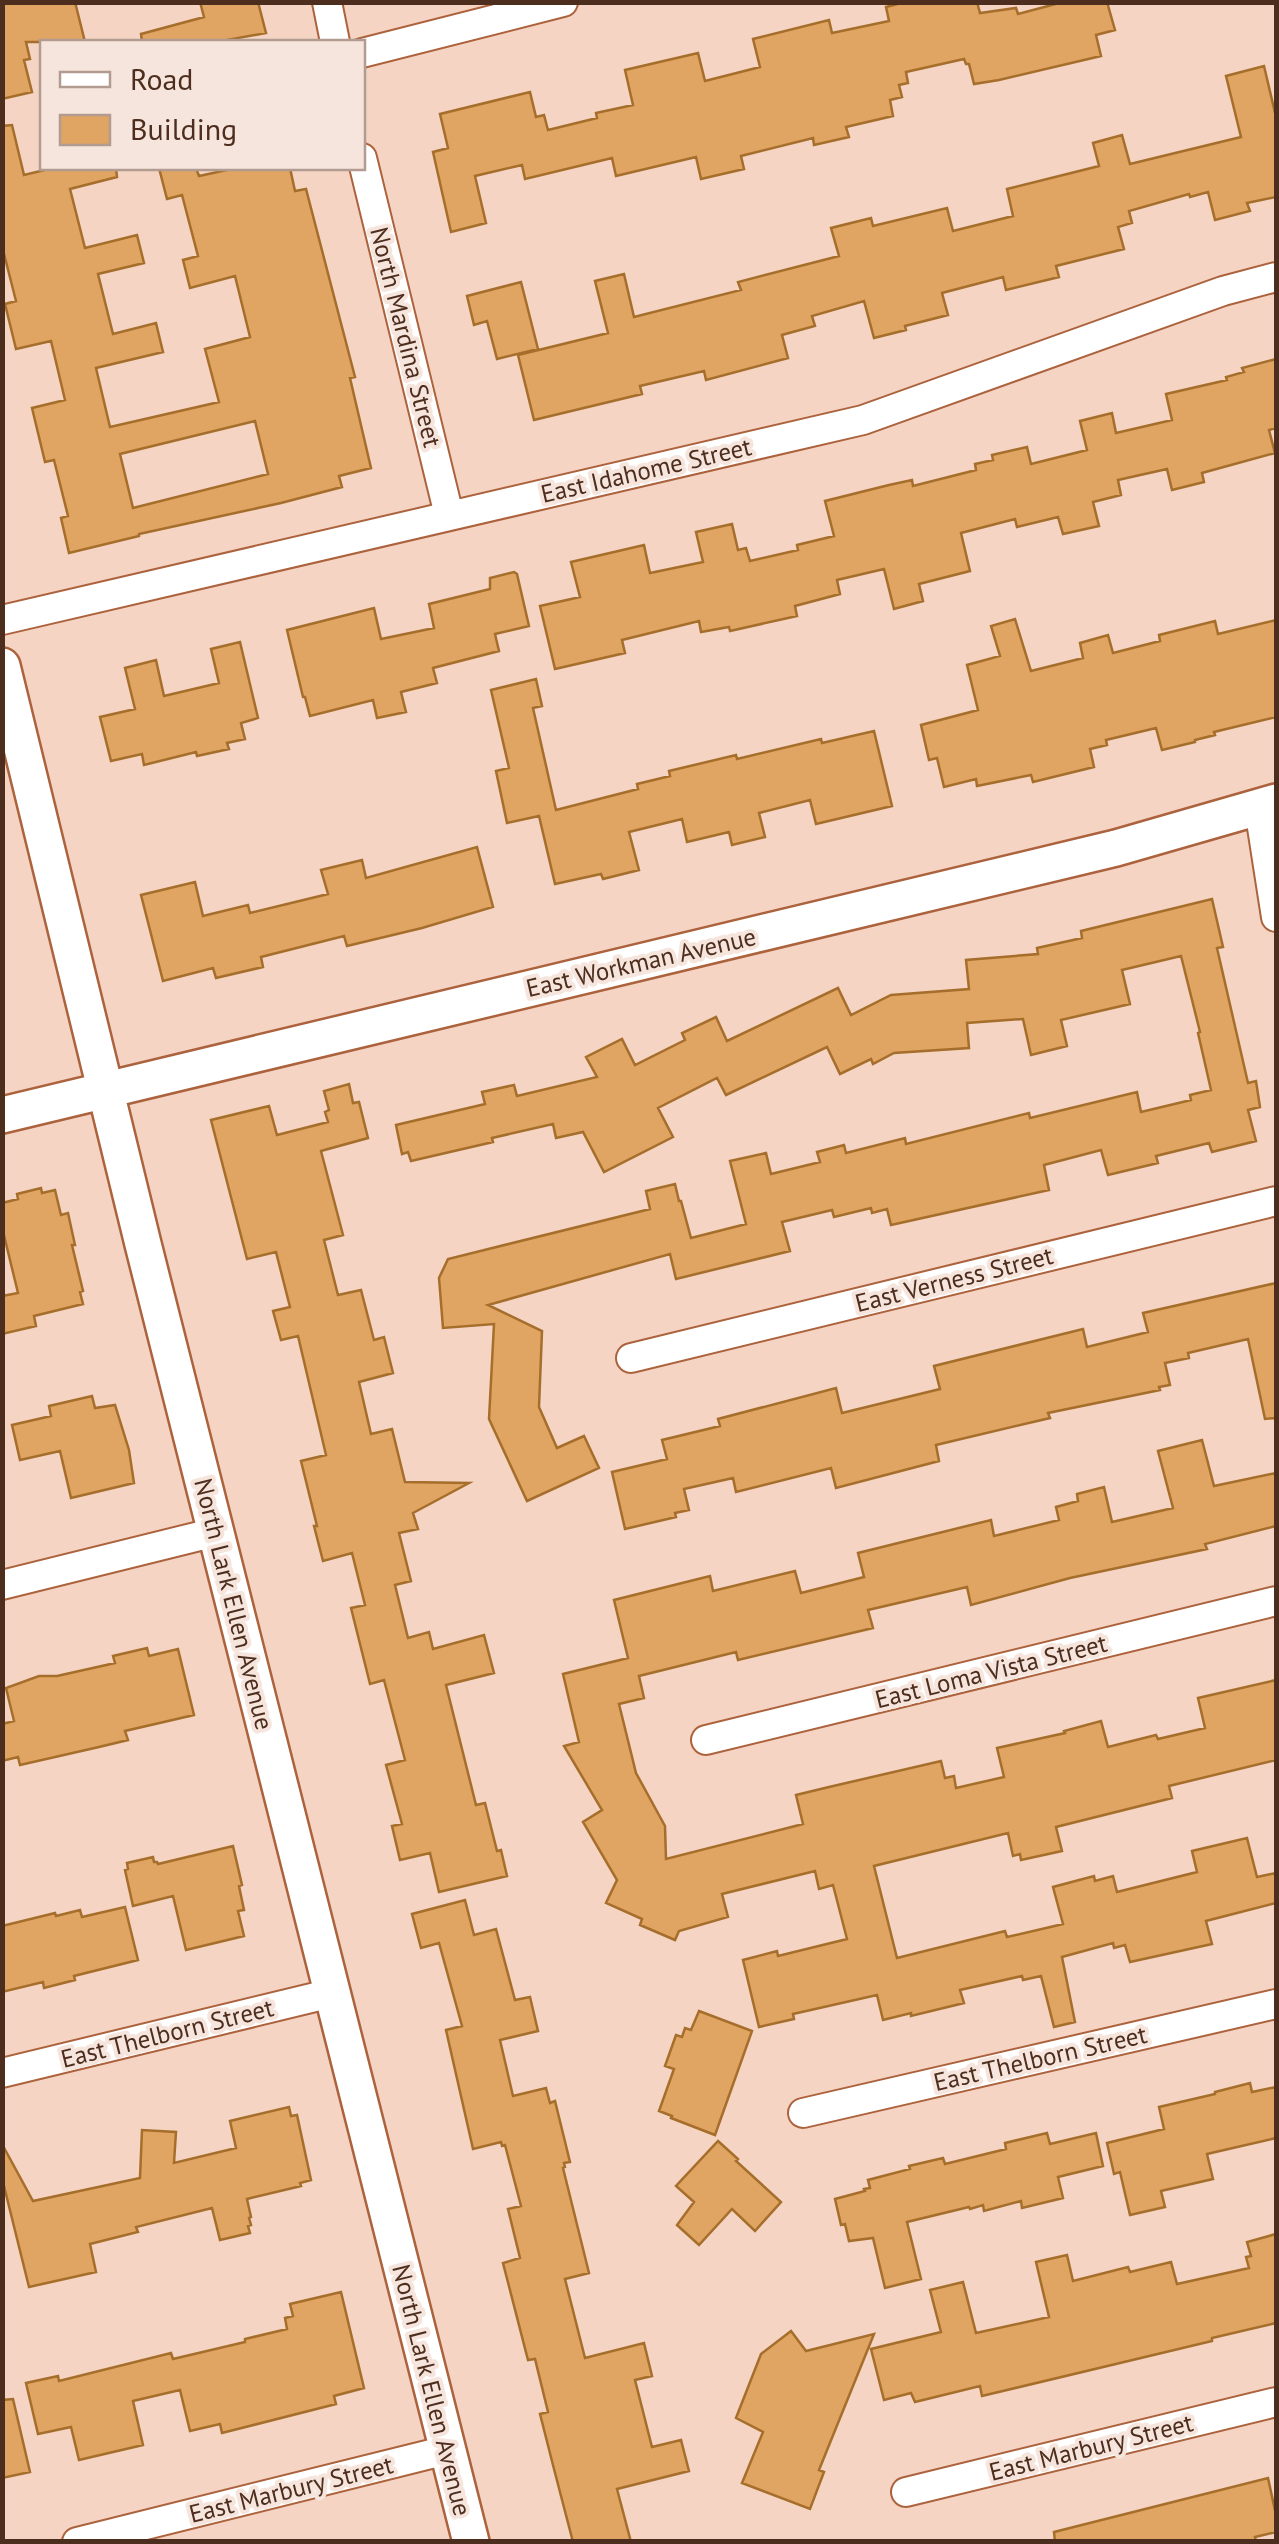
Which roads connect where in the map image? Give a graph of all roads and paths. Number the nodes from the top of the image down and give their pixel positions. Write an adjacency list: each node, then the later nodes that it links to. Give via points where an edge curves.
1 (327, 2): 3 (street)
2 (563, 2): 4 (street)
3 (335, 40)
4 (365, 52)
5 (365, 170): 7 (street, North Mardina Street)
6 (1276, 278): 7 (street, East Idahome Street, via 1223,290 862,420)
7 (449, 515): 8 (street, East Idahome Street)
8 (2, 620)
9 (2, 666): 12 (street, North Lark Ellen Avenue)
10 (1268, 805): 11 (street); 12 (street, East Workman Avenue, via 1116,848)
11 (1276, 917)
12 (105, 1091): 13 (street, East Workman Avenue); 16 (street, North Lark Ellen Avenue)
13 (2, 1115)
14 (1276, 1201): 15 (street, East Verness Street)
15 (631, 1358)
16 (216, 1532): 17 (street); 20 (street, North Lark Ellen Avenue)
17 (2, 1585)
18 (1276, 1601): 19 (street, East Loma Vista Street)
19 (706, 1740)
20 (332, 1993): 22 (street, East Thelborn Street); 25 (street, North Lark Ellen Avenue)
21 (1276, 2004): 23 (street, East Thelborn Street)
22 (2, 2072)
23 (804, 2113)
24 (1276, 2402): 26 (street, East Marbury Street)
25 (447, 2450): 27 (street, East Marbury Street); 28 (street, North Lark Ellen Avenue)
26 (906, 2492)
27 (77, 2542)
28 (471, 2542)

